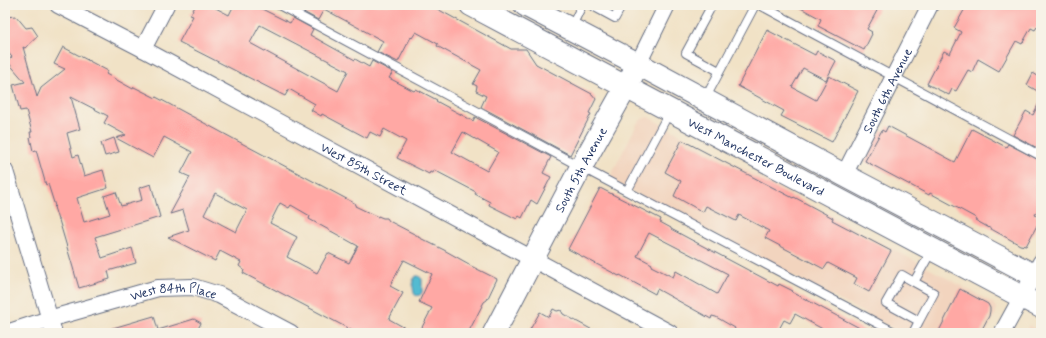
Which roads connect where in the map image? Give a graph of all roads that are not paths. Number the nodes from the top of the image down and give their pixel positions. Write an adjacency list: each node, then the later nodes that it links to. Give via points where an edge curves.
1 (58, 5): 15 (street, West 85th Street)
2 (166, 5): 15 (street)
3 (279, 5): 23 (lane)
4 (471, 5): 19 (main road, West Manchester Boulevard)
5 (525, 5): 14 (main road, West Manchester Boulevard)
6 (582, 5): 14 (lane)
7 (591, 5): 8 (lane, via 615,18)
8 (622, 5)
9 (667, 5): 16 (street, South 5th Avenue)
10 (712, 5): 17 (lane, via 686,53)
11 (755, 5): 17 (lane)
12 (760, 5): 18 (lane)
13 (930, 5): 18 (street, South 6th Avenue)
14 (570, 29): 16 (main road, West Manchester Boulevard)
15 (143, 49): 28 (street, West 85th Street)
16 (638, 64): 19 (main road, South 5th Avenue); 20 (main road, West Manchester Boulevard)
17 (719, 72): 20 (lane)
18 (894, 77): 22 (lane); 25 (street, South 6th Avenue)
19 (626, 86): 21 (main road, West Manchester Boulevard); 23 (main road, South 5th Avenue)
20 (704, 100): 25 (main road, West Manchester Boulevard)
21 (671, 110): 26 (lane); 27 (main road, West Manchester Boulevard)
22 (1041, 156)
23 (581, 168): 26 (lane); 28 (main road, South 5th Avenue)
24 (5, 171): 33 (street)
25 (844, 175): 29 (main road, West Manchester Boulevard)
26 (627, 191): 38 (lane)
27 (932, 249): 30 (lane); 31 (main road, West Manchester Boulevard)
28 (532, 260): 36 (main road, South 5th Avenue); 37 (street, West 85th Street)
29 (1039, 272): 31 (street)
30 (914, 282): 32 (lane, via 934,293); 32 (lane, via 902,275 886,303)
31 (1032, 302): 40 (street)
32 (919, 321): 39 (lane)
33 (51, 326): 34 (street, West 84th Place); 35 (street, West 84th Place, via 158,288 193,288 220,295)
34 (6, 333)
35 (291, 333)
36 (494, 333)
37 (670, 333)
38 (896, 333)
39 (913, 333)
40 (1002, 333)

